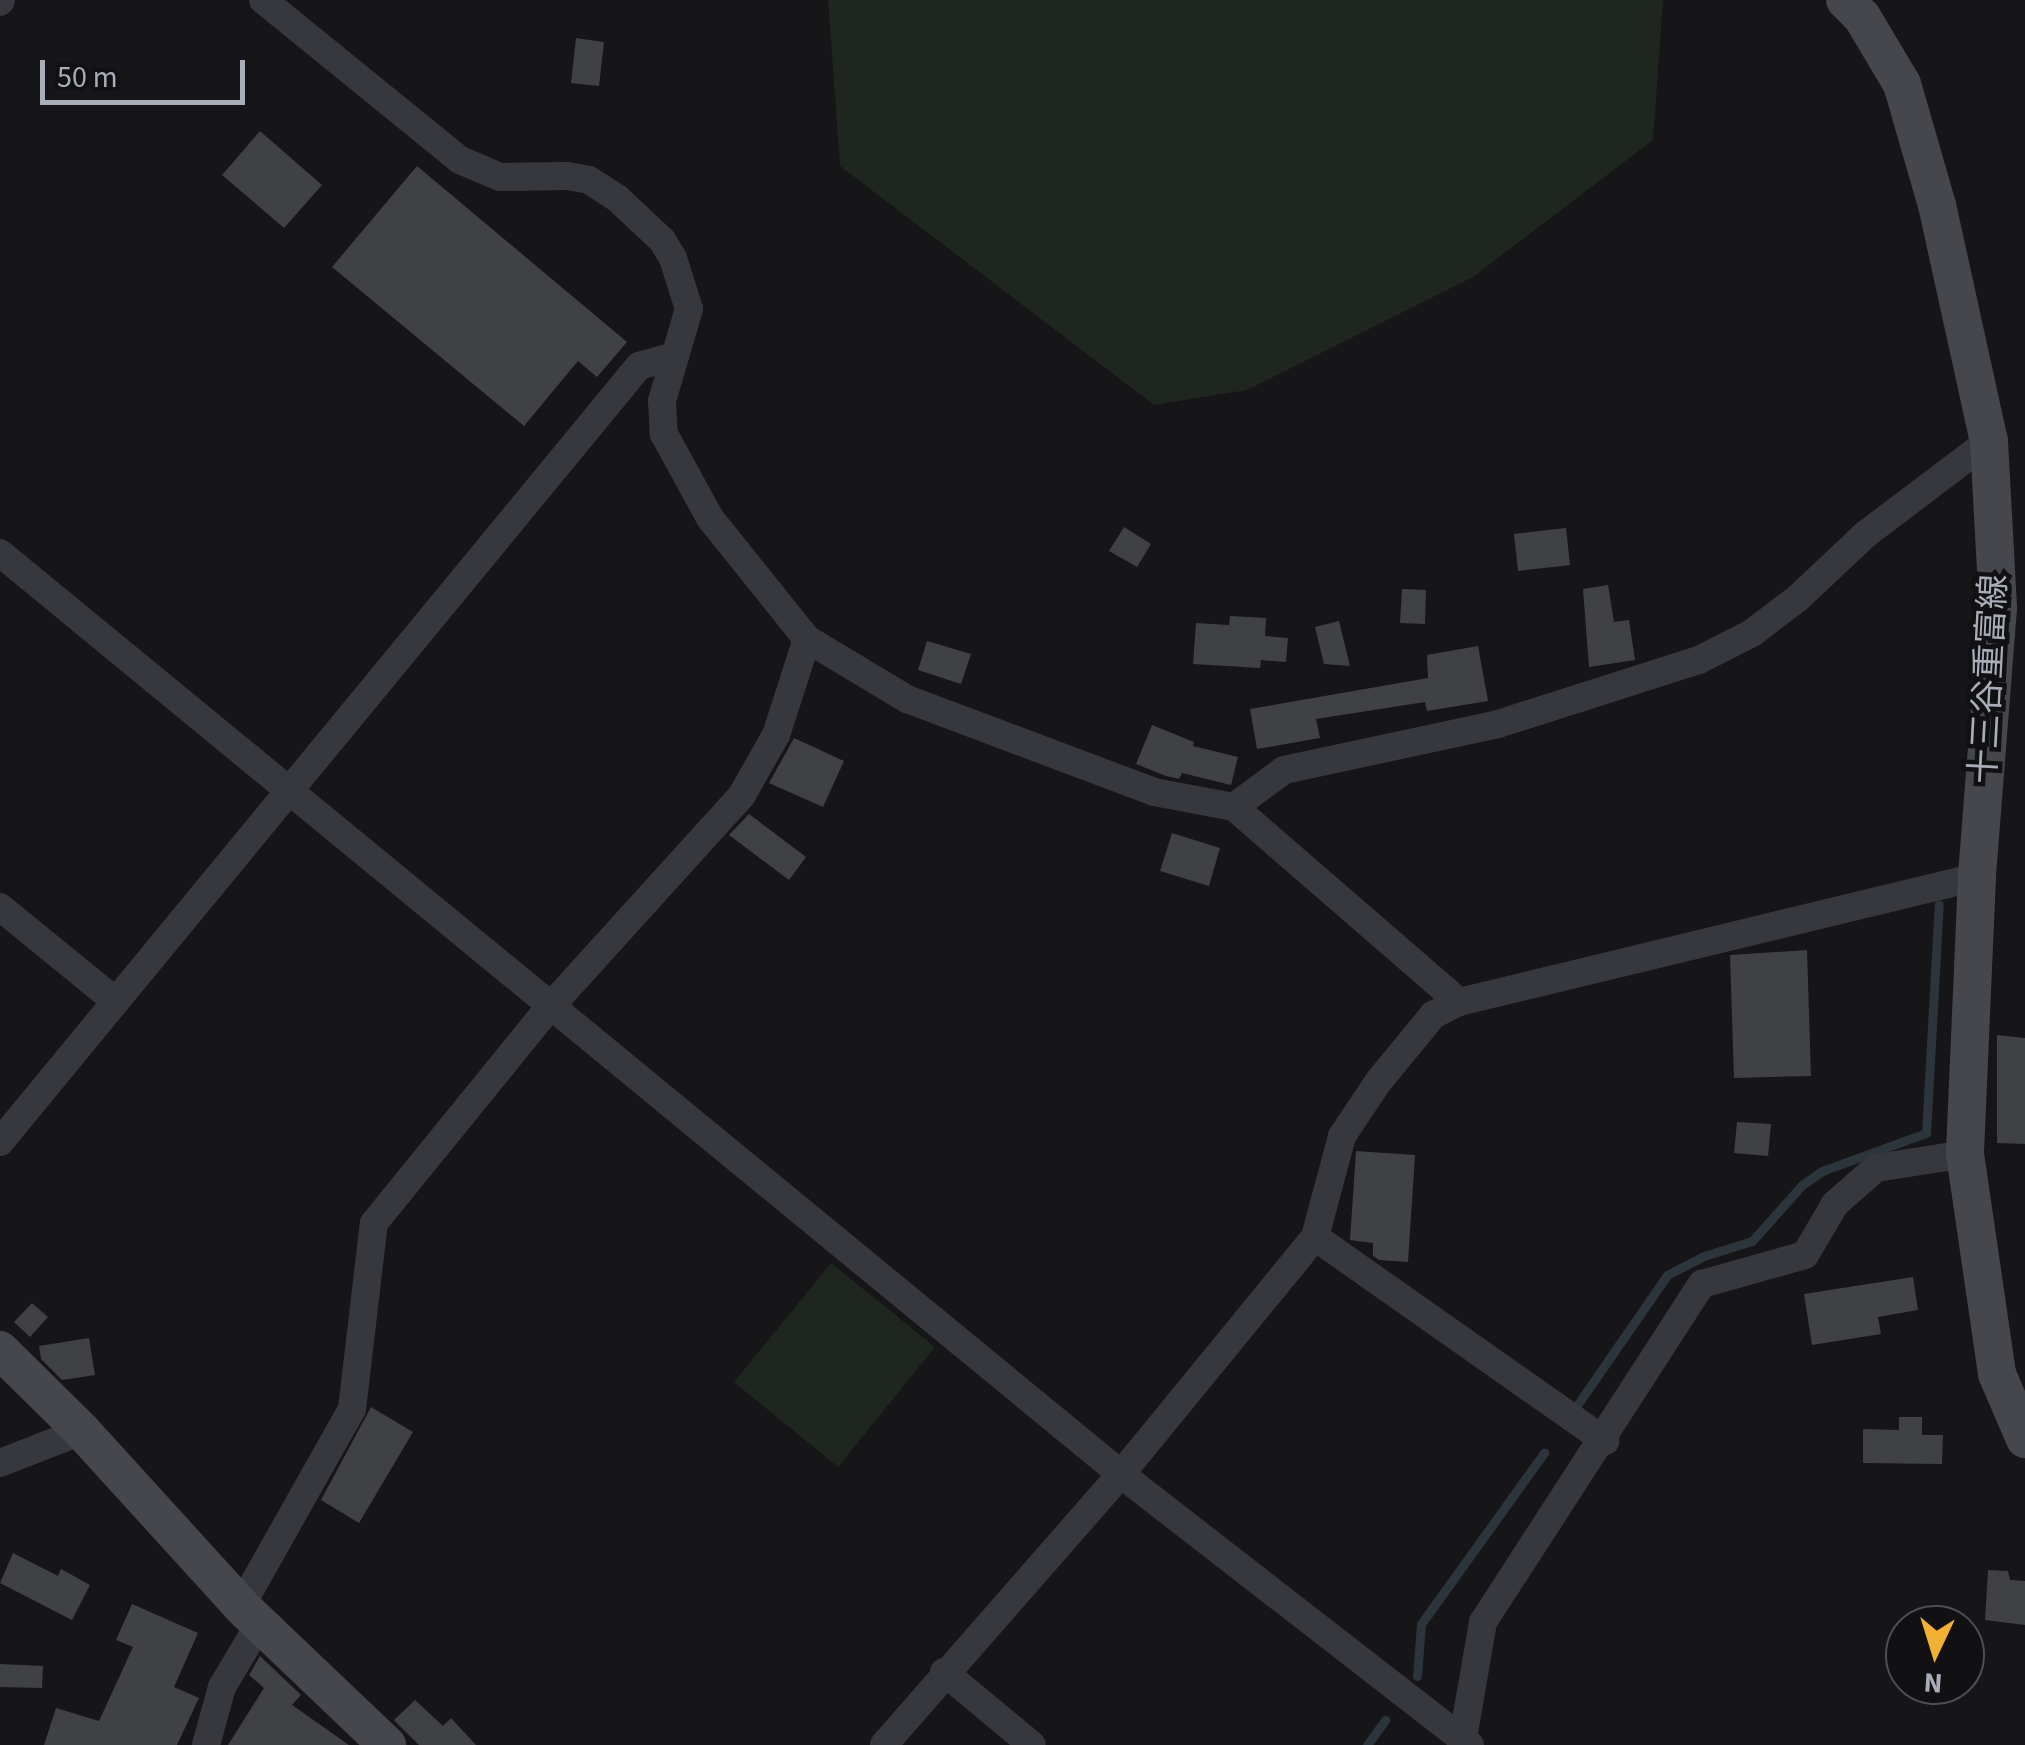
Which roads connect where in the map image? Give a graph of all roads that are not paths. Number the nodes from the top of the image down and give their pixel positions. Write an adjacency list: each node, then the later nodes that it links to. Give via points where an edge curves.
1 (263, 0): 3 (street, via 480,171 589,180 618,199 673,258 689,309)
2 (1845, 0): 4 (main road, 十三谷重富線, via 1902,84 1937,205)
3 (673, 356): 6 (street, via 662,401 664,434 677,465 710,518); 7 (street, via 639,366)
4 (1989, 440): 8 (street, via 1866,534 1752,634 1699,660 1498,724 1284,770); 9 (main road, 十三谷重富線, via 1998,608)
5 (0, 553): 7 (street)
6 (806, 639): 8 (street, via 907,700 1154,792); 13 (street, via 776,735 742,795)
7 (290, 791): 11 (street); 13 (street)
8 (1234, 807): 12 (street)
9 (1977, 878): 12 (street); 15 (main road, 十三谷重富線)
10 (0, 907): 11 (street)
11 (114, 1000): 14 (street)
12 (1459, 1002): 16 (street, via 1433,1015 1342,1136)
13 (549, 1008): 22 (street); 23 (street, via 374,1224 352,1408)
14 (0, 1142)
15 (1966, 1154): 19 (main road, 十三谷重富線, via 1997,1374); 20 (street, via 1876,1168 1835,1204 1805,1255 1702,1284)
16 (1315, 1237): 20 (street); 22 (street)
17 (0, 1350): 18 (main road)
18 (82, 1431): 21 (street); 23 (main road)
19 (2025, 1438)
20 (1604, 1441): 25 (street, via 1484,1622)
21 (0, 1463)
22 (1122, 1474): 24 (street); 25 (street)
23 (250, 1614): 26 (street); 27 (main road)
24 (944, 1672): 28 (street); 29 (street)
25 (1467, 1742)
26 (206, 1745)
27 (387, 1745)
28 (884, 1745)
29 (1032, 1745)

